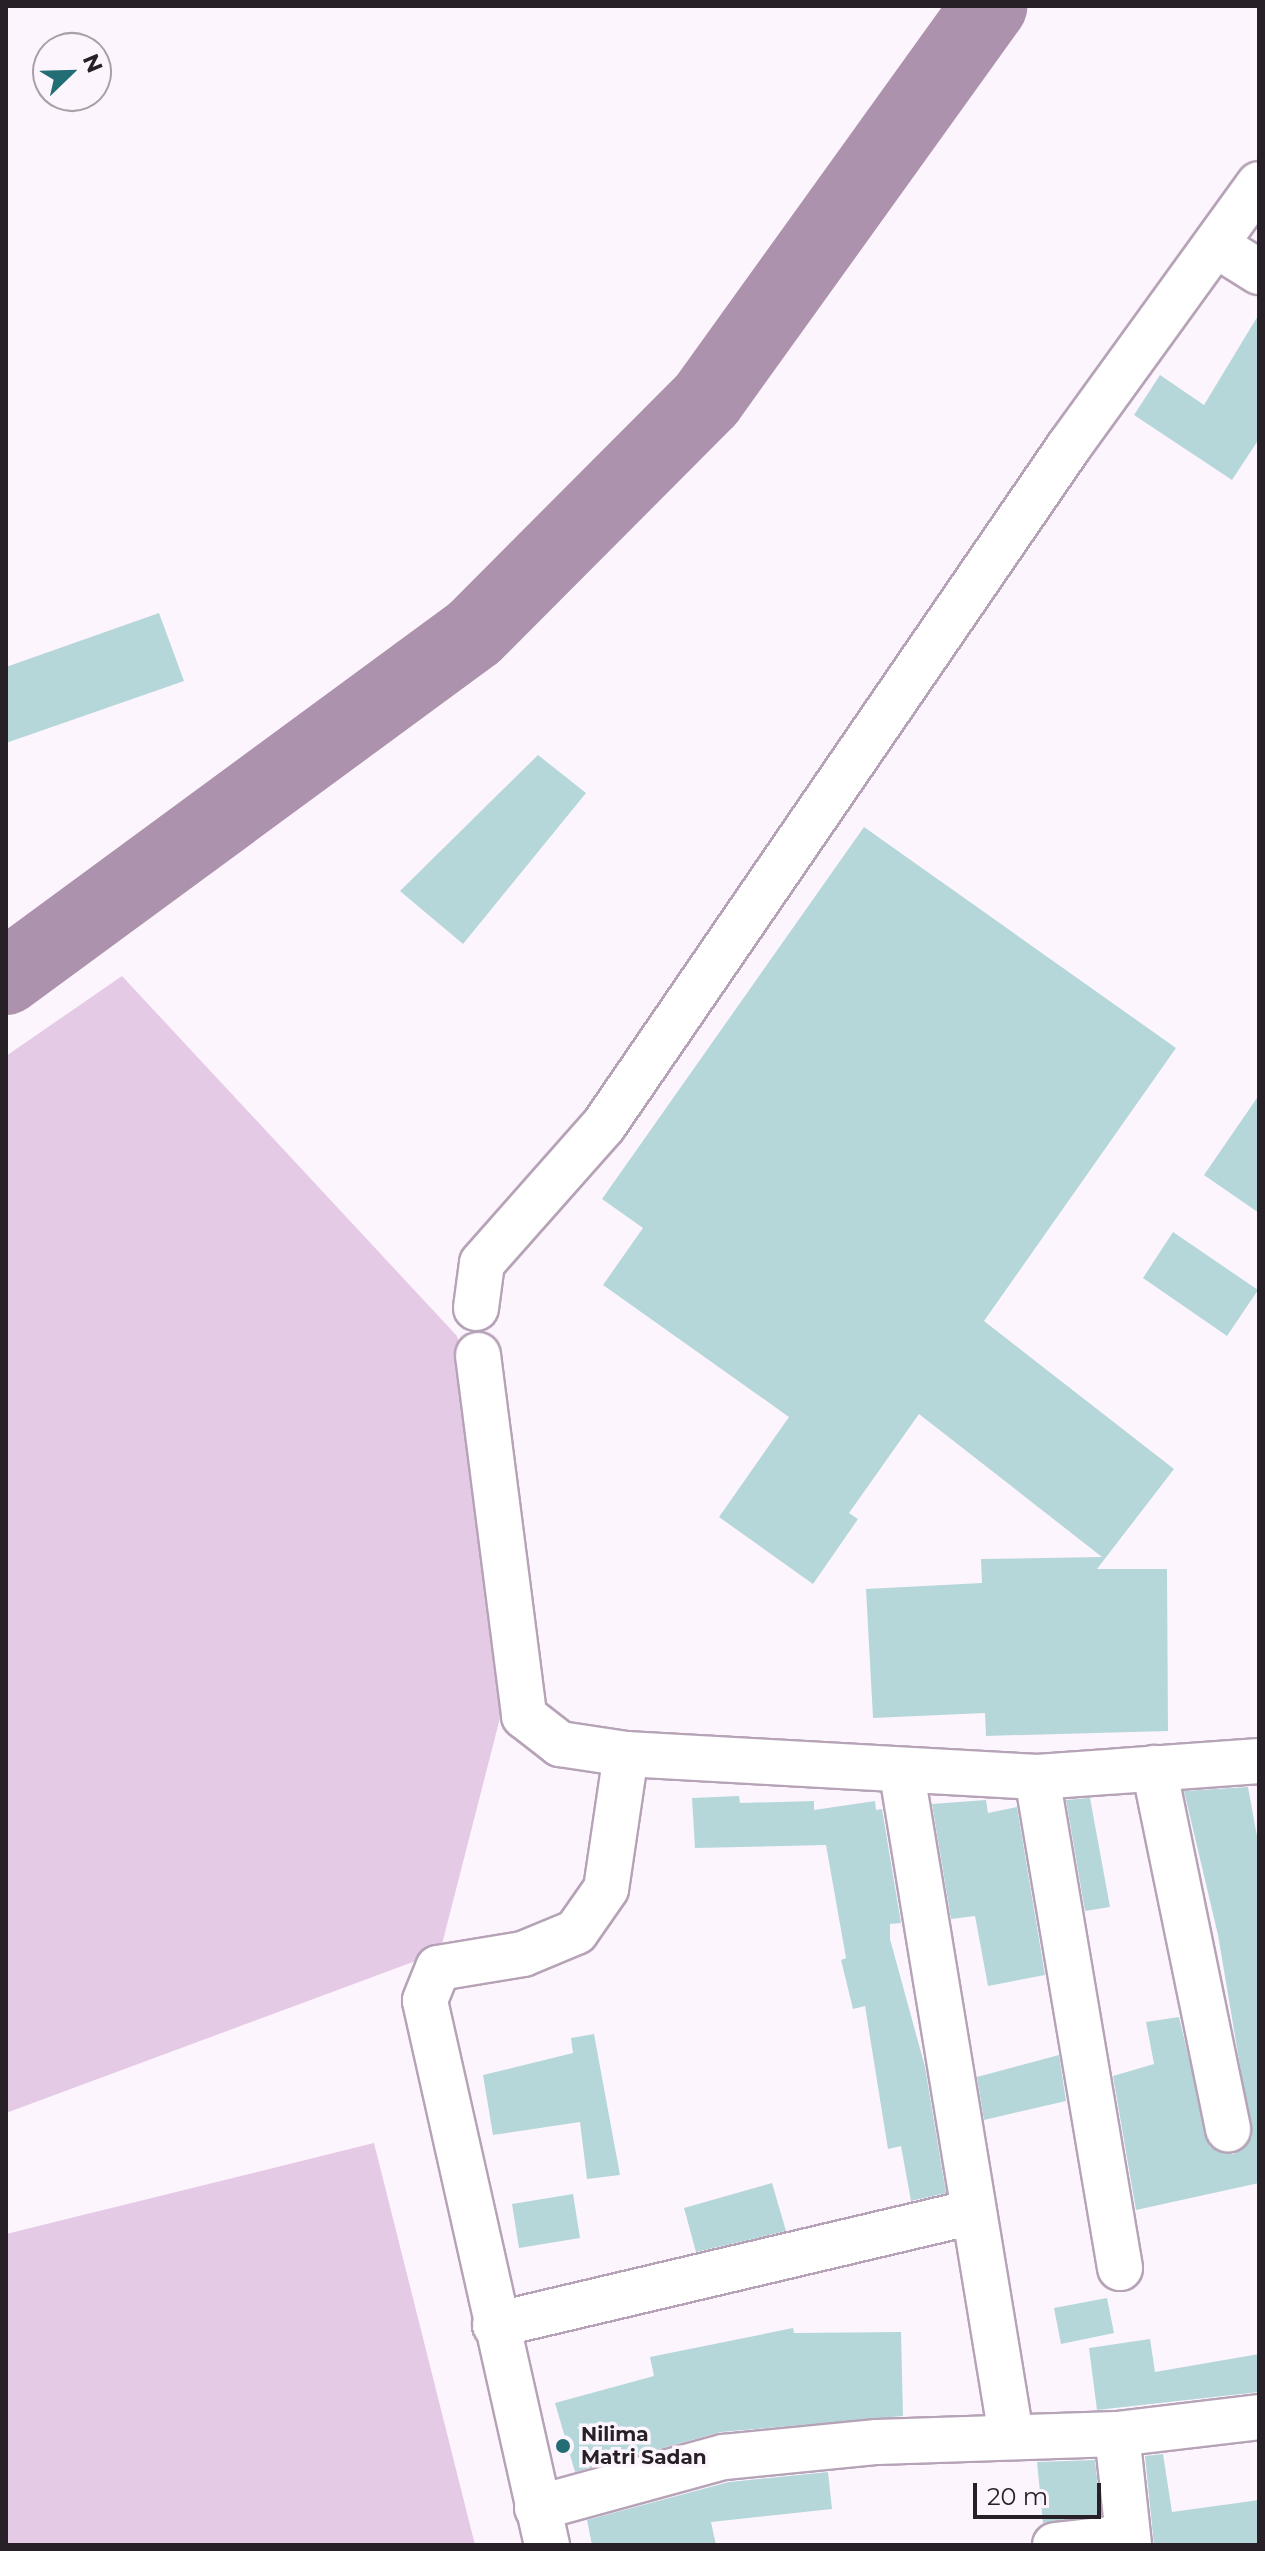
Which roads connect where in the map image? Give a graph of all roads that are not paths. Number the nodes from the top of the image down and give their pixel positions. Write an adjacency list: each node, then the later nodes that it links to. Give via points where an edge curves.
1 (1259, 184): 2 (street)
2 (1216, 245): 3 (street); 4 (street, via 1070,445 604,1125 482,1263)
3 (1259, 272)
4 (476, 1308)
5 (478, 1355): 6 (street, via 524,1716 560,1744)
6 (626, 1754): 9 (street); 14 (street, via 606,1889 576,1932 523,1954 438,1968 425,2001)
7 (1259, 1761): 8 (street)
8 (1154, 1768): 10 (street); 11 (street)
9 (902, 1774): 10 (street); 12 (street)
10 (1037, 1777): 13 (street)
11 (1228, 2130)
12 (970, 2213): 14 (street); 17 (street)
13 (1120, 2268)
14 (495, 2325): 18 (street)
15 (1259, 2417): 16 (street)
16 (1117, 2434): 17 (street); 19 (street)
17 (1011, 2435): 18 (street, via 724,2457)
18 (542, 2526)
19 (1128, 2541): 20 (street)
20 (1055, 2545)

